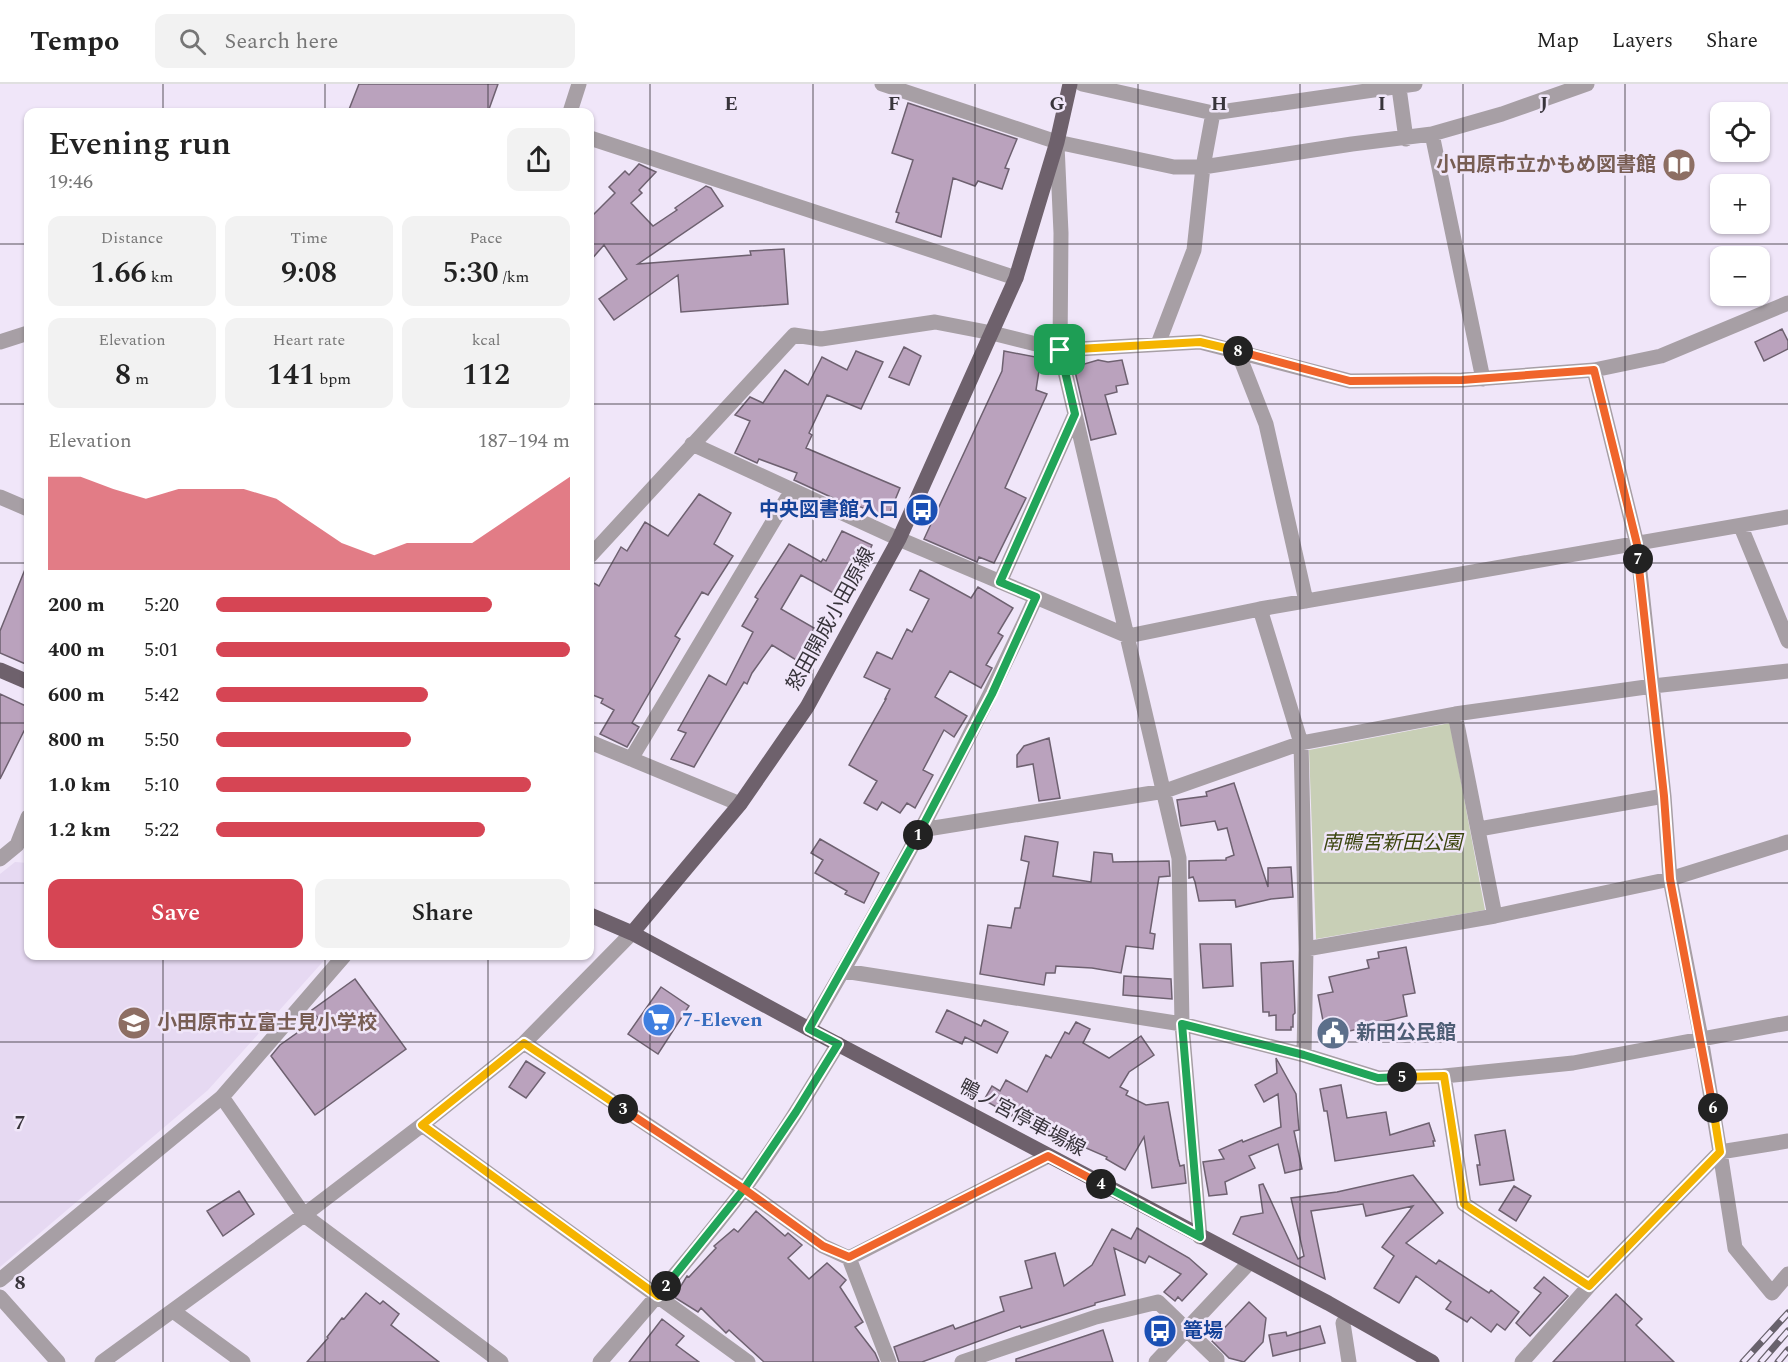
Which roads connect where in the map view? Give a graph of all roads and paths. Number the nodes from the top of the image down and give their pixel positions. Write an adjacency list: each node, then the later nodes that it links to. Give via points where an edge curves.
1 (579, 84): 8 (street)
2 (882, 84): 13 (street)
3 (1070, 84): 13 (main road, 怒田開成小田原線)
4 (1082, 84): 9 (street)
5 (1415, 84): 7 (street)
6 (1579, 85): 10 (street, via 1502,114)
7 (1400, 88): 9 (street); 12 (street)
8 (571, 108)
9 (1213, 113): 14 (street)
10 (1432, 134): 12 (street); 24 (street)
11 (594, 139): 15 (street)
12 (1406, 139): 14 (street)
13 (1057, 142): 14 (street, via 1174,167); 15 (main road, 怒田開成小田原線); 21 (street)
14 (1203, 167): 20 (street, via 1194,250)
15 (1016, 278): 17 (main road, 怒田開成小田原線)
16 (1788, 303): 23 (street, via 1661,356)
17 (992, 333): 21 (street); 26 (street, via 935,322 821,339 794,336); 32 (main road, 怒田開成小田原線)
18 (24, 334): 19 (street)
19 (0, 342)
20 (1158, 344): 21 (street); 22 (street, via 1200,342)
21 (1060, 350): 25 (street)
22 (1237, 350): 24 (street, via 1350,381); 37 (street, via 1266,424)
23 (1594, 370): 24 (street); 33 (street)
24 (1483, 378)
25 (1075, 414): 35 (street); 39 (street)
26 (692, 444): 27 (street); 34 (street)
27 (792, 490): 32 (street); 48 (street)
28 (0, 497): 29 (street)
29 (24, 507)
30 (1788, 517): 31 (street)
31 (1741, 526): 33 (street); 40 (street)
32 (899, 539): 35 (street); 51 (main road, 怒田開成小田原線, via 807,707)
33 (1637, 544): 37 (street); 44 (street)
34 (594, 552)
35 (1000, 582): 36 (street)
36 (1036, 597): 39 (street); 53 (street, via 992,694)
37 (1306, 601): 38 (street)
38 (1260, 609): 39 (street); 47 (street)
39 (1128, 636): 49 (street)
40 (1788, 641)
41 (0, 670): 43 (main road)
42 (1788, 671): 44 (street)
43 (24, 680)
44 (1653, 686): 45 (street); 50 (street)
45 (1455, 714): 47 (street); 52 (street)
46 (594, 743): 48 (street)
47 (1301, 743): 49 (street); 62 (street)
48 (631, 759): 51 (street)
49 (1164, 791): 53 (street); 66 (street, via 1179,858)
50 (1664, 796): 52 (street); 58 (street)
51 (740, 804): 61 (main road, 怒田開成小田原線)
52 (1479, 829): 59 (street)
53 (921, 830): 64 (street)
54 (1788, 842): 58 (street)
55 (0, 844): 56 (street)
56 (23, 846): 57 (street)
57 (0, 859)
58 (1670, 879): 59 (street); 68 (street)
59 (1495, 916): 62 (street)
60 (594, 917): 61 (main road, 鴨ノ宮停車場線)
61 (632, 933): 67 (main road, 鴨ノ宮停車場線); 69 (street)
62 (1306, 949): 71 (street)
63 (341, 960): 73 (street)
64 (844, 971): 66 (street); 67 (street)
65 (1788, 1022): 68 (street)
66 (1182, 1024): 71 (street); 80 (street)
67 (809, 1029): 70 (main road, 鴨ノ宮停車場線)
68 (1701, 1038): 72 (street, via 1573,1063); 76 (street)
69 (524, 1043): 74 (street); 78 (street)
70 (838, 1044): 77 (main road, 鴨ノ宮停車場線); 78 (street)
71 (1304, 1055): 72 (street, via 1378,1078)
72 (1444, 1076): 85 (street, via 1464,1204)
73 (222, 1097): 79 (street); 84 (street)
74 (422, 1125): 79 (street); 86 (street)
75 (1788, 1141): 76 (street)
76 (1720, 1152): 83 (street, via 1735,1248 1772,1293); 85 (street)
77 (1048, 1156): 80 (main road, 鴨ノ宮停車場線); 81 (street)
78 (744, 1189): 81 (street, via 823,1246); 86 (street)
79 (304, 1215): 88 (street); 94 (street)
80 (1200, 1237): 82 (main road, 鴨ノ宮停車場線)
81 (849, 1257): 97 (street)
82 (1249, 1263): 89 (main road, 鴨ノ宮停車場線); 90 (street)
83 (1788, 1274)
84 (0, 1280)
85 (1589, 1286): 103 (street)
86 (658, 1296): 95 (street); 96 (street)
87 (0, 1297): 91 (street)
88 (173, 1311): 92 (street); 93 (street)
89 (1349, 1316): 101 (street, via 1343,1323); 102 (main road, 鴨ノ宮停車場線)
90 (1186, 1331): 98 (street, via 1158,1302 1096,1317); 99 (street); 100 (street)
91 (58, 1362)
92 (102, 1362)
93 (243, 1362)
94 (501, 1362)
95 (600, 1362)
96 (748, 1362)
97 (889, 1362)
98 (962, 1362)
99 (1156, 1362)
100 (1217, 1362)
101 (1349, 1362)
102 (1432, 1362)
103 (1522, 1362)

